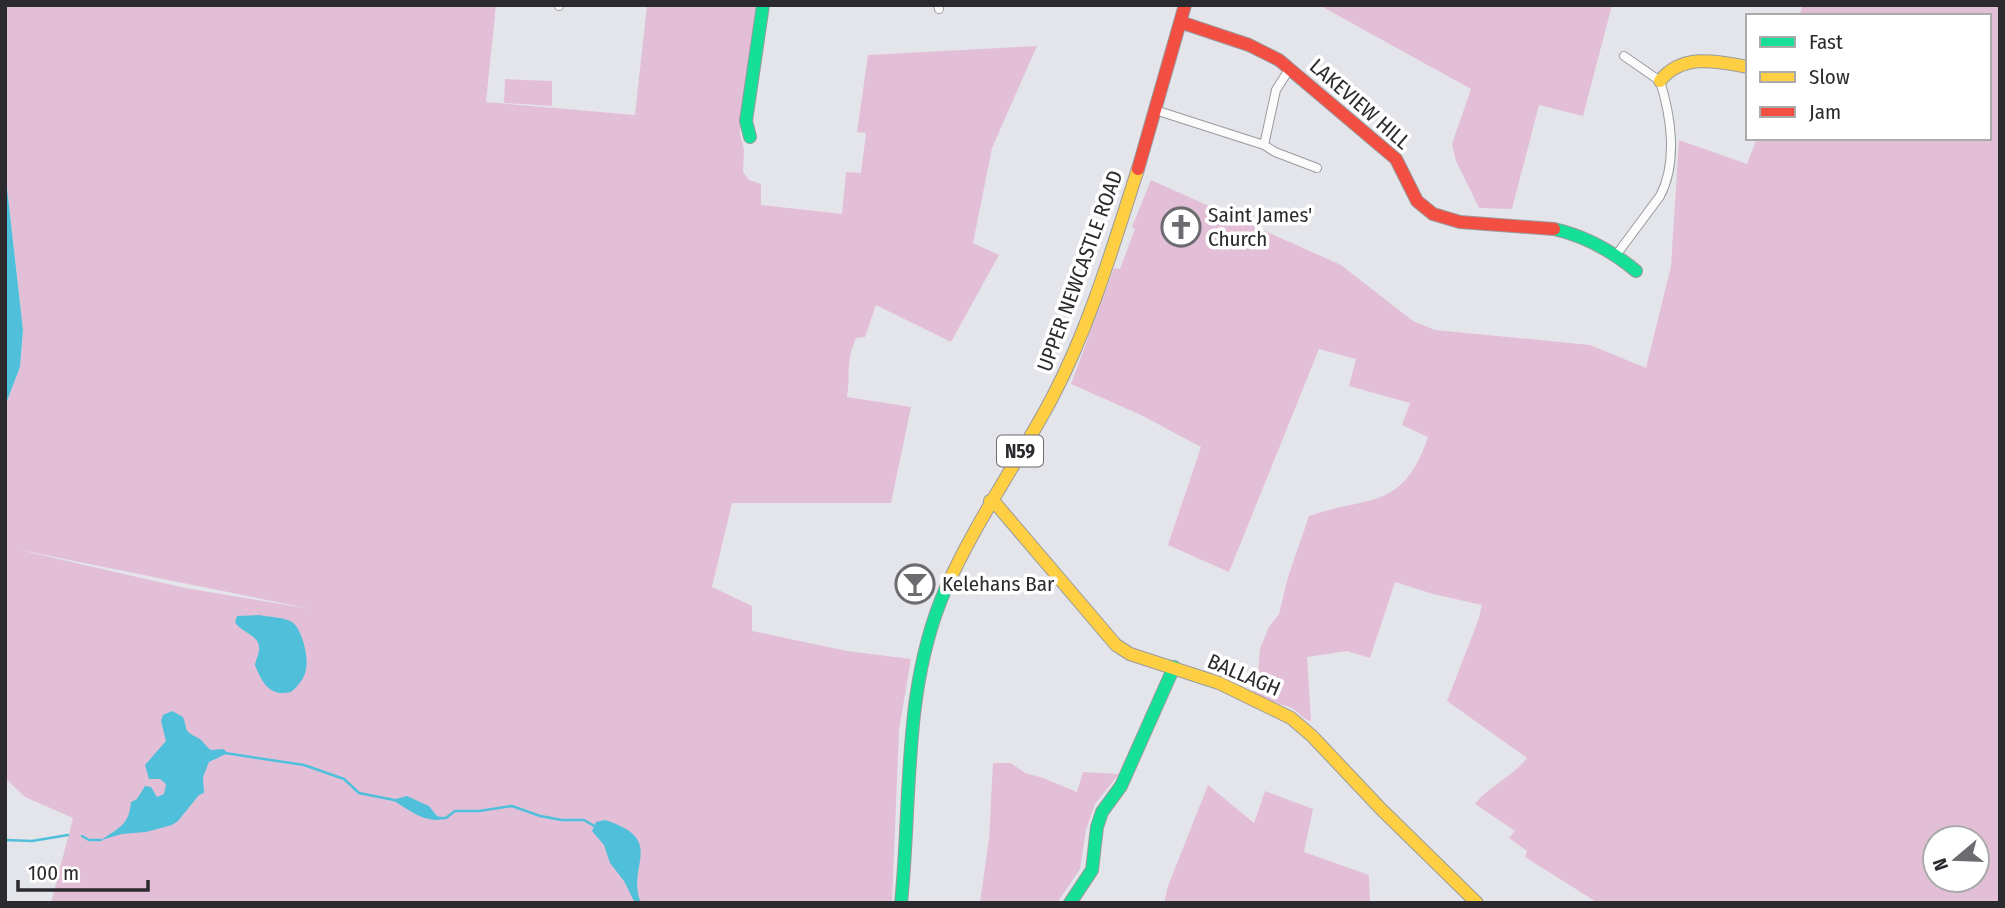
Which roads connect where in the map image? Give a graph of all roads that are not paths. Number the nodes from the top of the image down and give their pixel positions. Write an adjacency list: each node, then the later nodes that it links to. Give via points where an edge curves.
1 (764, 5): 9 (street, via 746,121)
2 (1185, 5): 3 (street, UPPER NEWCASTLE ROAD / N59)
3 (1181, 22): 6 (street, LAKEVIEW HILL, via 1249,45); 8 (street, UPPER NEWCASTLE ROAD / N59)
4 (1624, 55): 7 (street)
5 (1746, 67): 7 (street, via 1694,62 1667,72)
6 (1290, 68): 10 (street, via 1276,90); 12 (street, LAKEVIEW HILL, via 1396,159 1414,198 1424,208 1462,222 1547,228)
7 (1660, 81): 12 (street, via 1671,141 1666,185)
8 (1155, 110): 10 (street); 14 (street, UPPER NEWCASTLE ROAD / N59, via 1121,222 1074,350 1056,391)
9 (750, 137)
10 (1264, 145): 11 (street)
11 (1317, 168)
12 (1617, 254): 13 (street, LAKEVIEW HILL)
13 (1636, 271)
14 (990, 500): 15 (street, BALLAGH, via 1116,645); 16 (street, UPPER NEWCASTLE ROAD / N59, via 932,626 917,686)
15 (1174, 667): 17 (street, via 1121,786 1102,812 1092,870); 18 (street, BALLAGH, via 1280,711 1301,725)
16 (901, 903)
17 (1070, 903)
18 (1477, 903)

